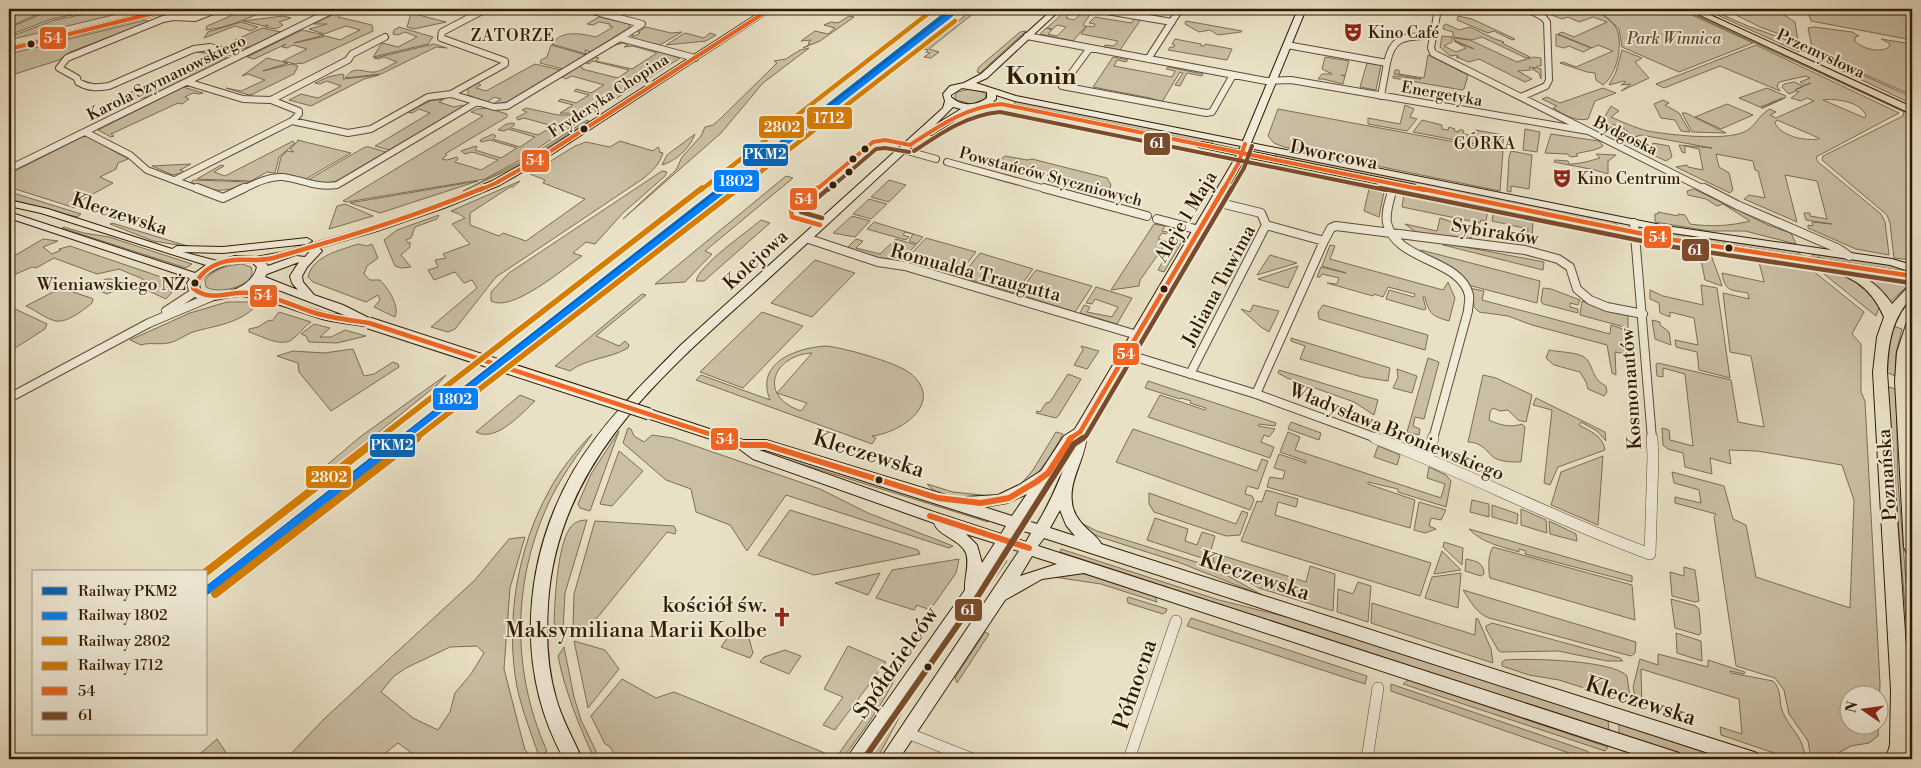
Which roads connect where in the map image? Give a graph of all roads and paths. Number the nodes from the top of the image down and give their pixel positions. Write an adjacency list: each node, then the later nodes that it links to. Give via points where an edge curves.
1 (152, 9): 21 (street)
2 (170, 9): 24 (street)
3 (218, 9): 16 (street, via 199,17 173,17)
4 (335, 9): 25 (street, Karola Szymanowskiego)
5 (486, 9): 37 (street, via 442,32 441,38 505,61 505,64)
6 (585, 9): 20 (street, via 642,24)
7 (770, 9): 26 (street, Fryderyka Chopina)
8 (1057, 9): 18 (street)
9 (1095, 9): 15 (street)
10 (1180, 9): 15 (street)
11 (1302, 9): 22 (street, Aleje 1 Maja)
12 (1435, 9): 17 (street, Bydgoska)
13 (1528, 9): 39 (street, via 1547,22 1549,80 1546,86)
14 (1690, 9): 45 (main road, Przemysłowa)
15 (1172, 22): 27 (street)
16 (153, 23): 25 (street, via 67,58 58,68 86,87 97,88 109,86 194,49 210,47)
17 (1433, 35): 28 (street, via 1396,42 1391,47); 39 (street, Bydgoska, via 1433,52)
18 (1027, 36): 23 (street, Energetyka); 31 (street)
19 (385, 38): 40 (street)
20 (620, 38): 26 (street); 42 (street, via 510,104 494,107)
21 (9, 44)
22 (1287, 46): 28 (street); 29 (street, Aleje 1 Maja)
23 (1090, 48): 27 (street, Energetyka); 30 (street, via 1062,86 1206,113 1212,112)
24 (9, 49)
25 (241, 55): 33 (street, Karola Szymanowskiego)
26 (694, 58): 63 (street, Fryderyka Chopina, via 517,172 465,196)
27 (1148, 59): 30 (street, Energetyka)
28 (1387, 63): 38 (street)
29 (1276, 72): 32 (street, Energetyka); 34 (street, Aleje 1 Maja)
30 (1233, 75): 34 (street, Energetyka)
31 (984, 76): 35 (street); 36 (street)
32 (1291, 80): 34 (street, Energetyka); 38 (street, Energetyka)
33 (187, 82): 40 (street, via 243,99); 48 (street, Karola Szymanowskiego)
34 (1271, 82): 50 (street, Aleje 1 Maja)
35 (964, 85): 36 (street, Dworcowa); 41 (street, Kolejowa, via 947,94)
36 (988, 90): 43 (street, via 992,99); 50 (street, Dworcowa)
37 (451, 94): 42 (street); 46 (street, via 428,97 371,129 348,134)
38 (1381, 96): 47 (street, Energetyka)
39 (1521, 97): 47 (street, Bydgoska)
40 (271, 100): 46 (street, via 299,111)
41 (949, 101): 44 (street, via 958,106); 49 (street, Kolejowa, via 946,110)
42 (477, 102): 54 (street, via 337,185 322,187 281,178 260,181 224,198)
43 (986, 104): 44 (street, Dworcowa); 50 (street, Dworcowa)
44 (972, 107): 49 (street, Kolejowa)
45 (1912, 111)
46 (292, 121): 54 (street)
47 (1588, 131): 70 (street, Bydgoska, via 1737,205)
48 (86, 132): 53 (street, Karola Szymanowskiego); 54 (street, via 130,154 147,170)
49 (907, 148): 51 (street, Powstańców Styczniowych); 66 (street, Kolejowa)
50 (1243, 149): 55 (street, Dworcowa); 56 (street, Aleje 1 Maja); 62 (street, Dworcowa)
51 (936, 159)
52 (947, 162): 59 (street, Powstańców Styczniowych)
53 (9, 169)
54 (175, 180)
55 (1394, 184): 62 (street, Dworcowa); 65 (street, via 1387,221)
56 (1216, 202): 61 (street, via 1261,213); 64 (street, Aleje 1 Maja)
57 (9, 203): 68 (street, Kleczewska)
58 (9, 215): 77 (street, Kleczewska)
59 (1147, 216)
60 (1157, 219): 64 (street, Powstańców Styczniowych)
61 (1266, 225): 67 (street, Juliana Tuwima); 90 (street, Juliana Tuwima)
62 (1635, 228): 70 (street, Dworcowa); 72 (street, Dworcowa, via 1699,244); 83 (street, Kosmonautów)
63 (374, 229): 68 (street, via 248,249); 69 (street, Fryderyka Chopina); 71 (street, Fryderyka Chopina)
64 (1199, 230): 88 (street, Aleje 1 Maja)
65 (1389, 232): 67 (street, Sybiraków, via 1336,226); 83 (street, Sybiraków, via 1549,256 1570,267 1576,286 1584,296 1603,305); 95 (street, via 1402,245 1458,279 1469,295 1468,311)
66 (806, 238): 88 (street, Romualda Traugutta, via 878,262 905,266); 113 (street, Kolejowa, via 628,405 595,447 572,485 554,528 540,587 538,629 543,675 552,711)
67 (1324, 240): 91 (street)
68 (160, 248): 73 (street, Kleczewska)
69 (317, 251): 75 (street, Fryderyka Chopina); 81 (street, via 296,276)
70 (1850, 256): 74 (street, Dworcowa, via 1892,262)
71 (256, 260): 73 (street, Fryderyka Chopina, via 235,259); 75 (street, via 263,266)
72 (1818, 262): 76 (street, Dworcowa); 84 (main road, via 1868,284 1888,305)
73 (217, 264): 77 (street)
74 (1912, 269)
75 (261, 275): 80 (street, Fryderyka Chopina); 81 (street, Kleczewska, via 272,285)
76 (1912, 276)
77 (196, 278): 79 (street, via 193,283)
78 (1912, 290): 84 (main road, Poznańska)
79 (195, 292): 82 (street); 86 (street)
80 (235, 292): 82 (street); 85 (street, Kleczewska, via 257,294 325,316)
81 (309, 296): 85 (street, Kleczewska, via 350,311)
82 (210, 297): 86 (street)
83 (1643, 314): 105 (street, Kosmonautów, via 1653,456)
84 (1890, 316): 121 (main road, Poznańska, via 1883,334 1880,372 1900,676)
85 (369, 323): 94 (street, Kleczewska, bridge)
86 (149, 324): 92 (street)
87 (1912, 325): 103 (main road, Poznańska, via 1902,370)
88 (1137, 335): 89 (street, Aleje 1 Maja)
89 (1126, 354): 90 (street, Władysława Broniewskiego); 93 (street, Aleje 1 Maja)
90 (1190, 374): 91 (street, Władysława Broniewskiego)
91 (1256, 394): 95 (street, Władysława Broniewskiego)
92 (9, 398)
93 (1080, 432): 96 (street, Aleje 1 Maja, via 1069,440); 97 (street, Aleje 1 Maja, via 1080,443)
94 (743, 445): 98 (street, Kleczewska, via 766,445); 99 (street, Kleczewska, via 758,456)
95 (1428, 458): 105 (street, Władysława Broniewskiego, via 1592,532)
96 (1048, 472): 98 (street, via 1016,495 1000,500 981,503); 100 (street, Aleje 1 Maja)
97 (1063, 491): 101 (street, Aleje 1 Maja); 106 (street, via 1066,512 1080,534)
98 (938, 498): 100 (street, Kleczewska)
99 (929, 516): 102 (street, Kleczewska); 108 (street, via 966,540 972,548 975,556)
100 (1016, 523): 101 (street, Kleczewska); 102 (street, Aleje 1 Maja)
101 (1040, 530): 104 (street); 106 (street, Kleczewska)
102 (1005, 540): 104 (street, Kleczewska); 108 (street, Spółdzielców)
103 (1912, 547)
104 (1029, 548): 107 (street, Kleczewska); 109 (street)
105 (1650, 554)
106 (1119, 555): 120 (street, Kleczewska)
107 (1090, 567): 109 (street, via 1055,569 1027,578); 119 (street, Kleczewska)
108 (972, 592): 114 (street, Spółdzielców)
109 (992, 607): 112 (street)
110 (1176, 621): 117 (street, Północna)
111 (1378, 688): 118 (street)
112 (907, 733): 115 (street); 116 (street)
113 (573, 759)
114 (855, 759)
115 (889, 759)
116 (973, 759)
117 (1129, 759)
118 (1367, 759)
119 (1672, 759)
120 (1751, 759)
121 (1896, 759)

